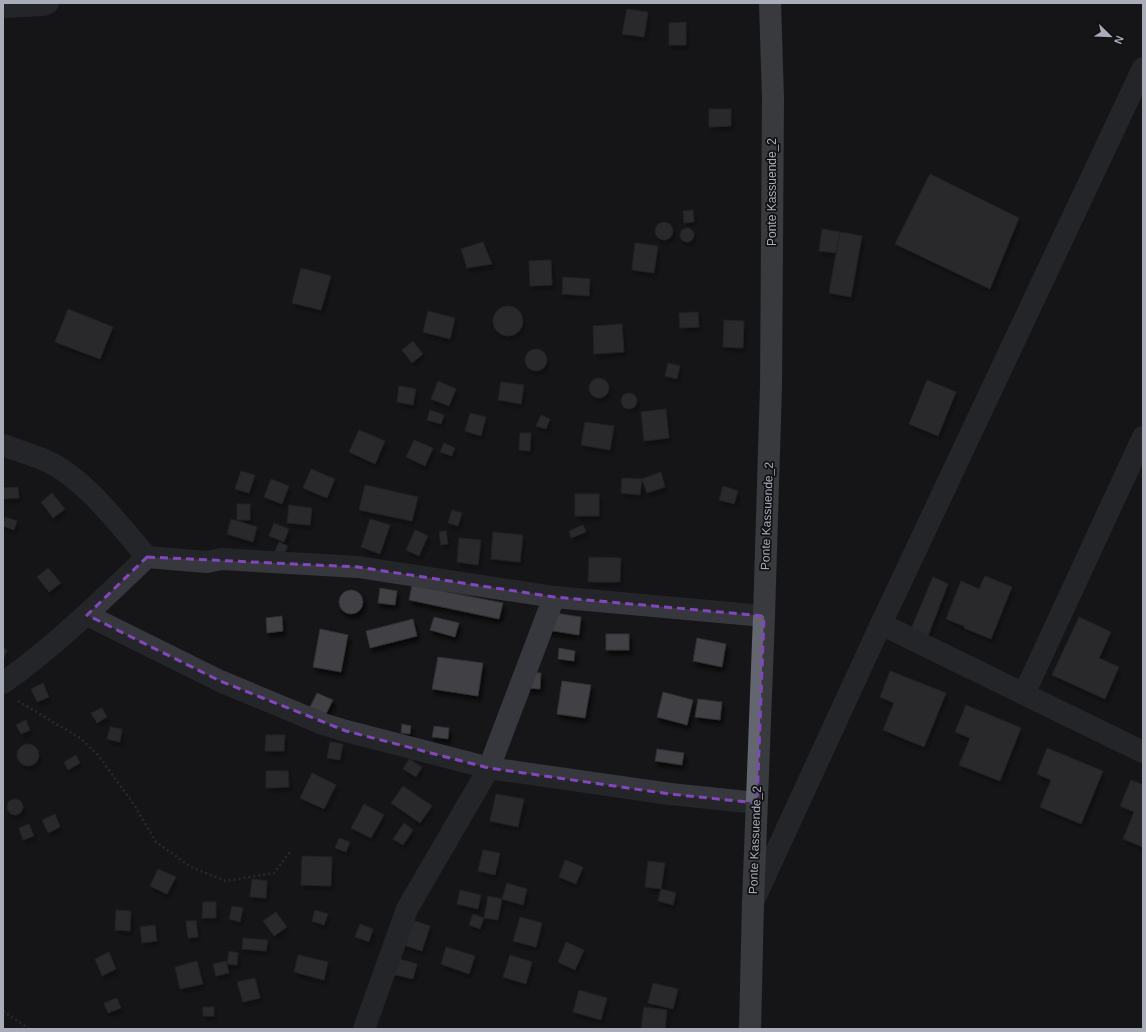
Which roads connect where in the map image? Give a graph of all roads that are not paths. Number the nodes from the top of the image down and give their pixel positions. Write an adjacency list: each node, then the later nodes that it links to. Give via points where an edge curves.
1 (48, 3): 3 (street)
2 (770, 3): 10 (highway, Ponte Kassuende_2, via 773,99 771,370)
3 (3, 7)
4 (1143, 68): 11 (street)
5 (1143, 437): 13 (street)
6 (3, 445): 7 (street, via 50,462 72,477 94,496)
7 (147, 557): 8 (street, via 207,562 221,559 358,567); 9 (street)
8 (554, 597): 10 (street); 15 (street)
9 (87, 614): 12 (street); 15 (street, via 220,681 323,724)
10 (764, 616): 16 (highway, Ponte Kassuende_2)
11 (881, 624): 13 (street); 17 (street)
12 (10, 681)
13 (1024, 694): 14 (street)
14 (1143, 752)
15 (488, 768): 16 (street, via 670,794); 18 (street, via 407,909)
16 (757, 803): 17 (highway, Ponte Kassuende_2)
17 (752, 903): 19 (highway, Ponte Kassuende_2)
18 (364, 1029)
19 (750, 1029)

